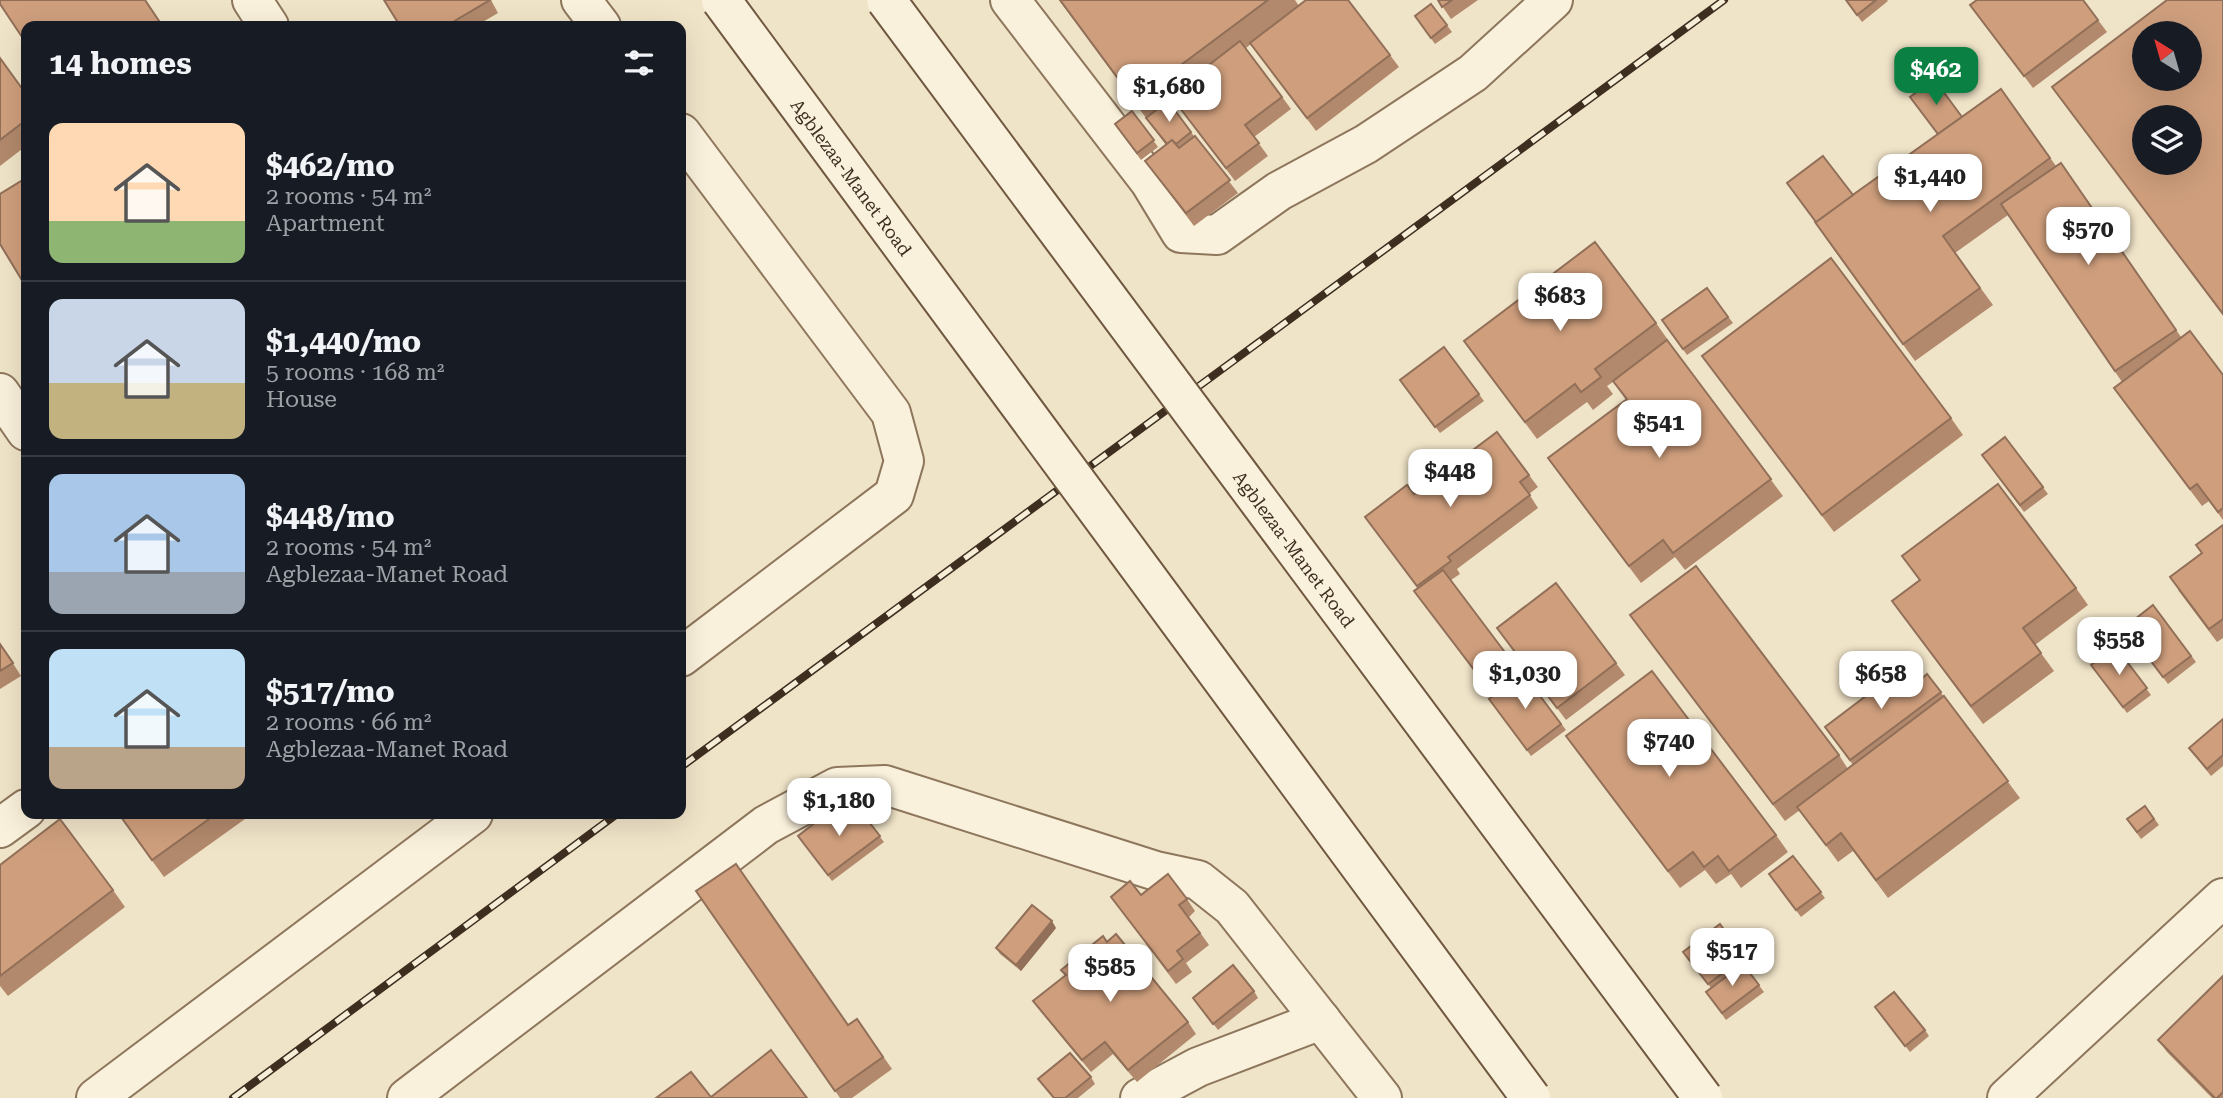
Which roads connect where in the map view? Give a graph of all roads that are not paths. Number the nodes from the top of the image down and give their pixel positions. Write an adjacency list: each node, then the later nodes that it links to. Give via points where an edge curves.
1 (252, 0): 7 (street)
2 (581, 0): 8 (street)
3 (721, 0): 22 (street, Agblezaa-Manet Road, bridge)
4 (886, 0): 23 (street, Agblezaa-Manet Road, bridge)
5 (1010, 0): 6 (street, via 1150,182 1181,233 1217,235 1279,191 1366,144 1473,73)
6 (1553, 0)
7 (266, 21)
8 (597, 21)
9 (686, 140): 12 (street, via 891,413 904,461 894,495)
10 (0, 393): 11 (street)
11 (21, 424)
12 (686, 653)
13 (21, 812): 15 (street)
14 (465, 819): 18 (street)
15 (0, 828)
16 (2223, 898): 24 (street)
17 (1321, 1020): 19 (street, via 1232,907 1198,880 1156,871 885,785 837,787 766,825); 20 (street, via 1198,1068); 21 (street)
18 (96, 1098)
19 (407, 1098)
20 (1140, 1098)
21 (1382, 1098)
22 (1531, 1098)
23 (1703, 1098)
24 (2007, 1098)

